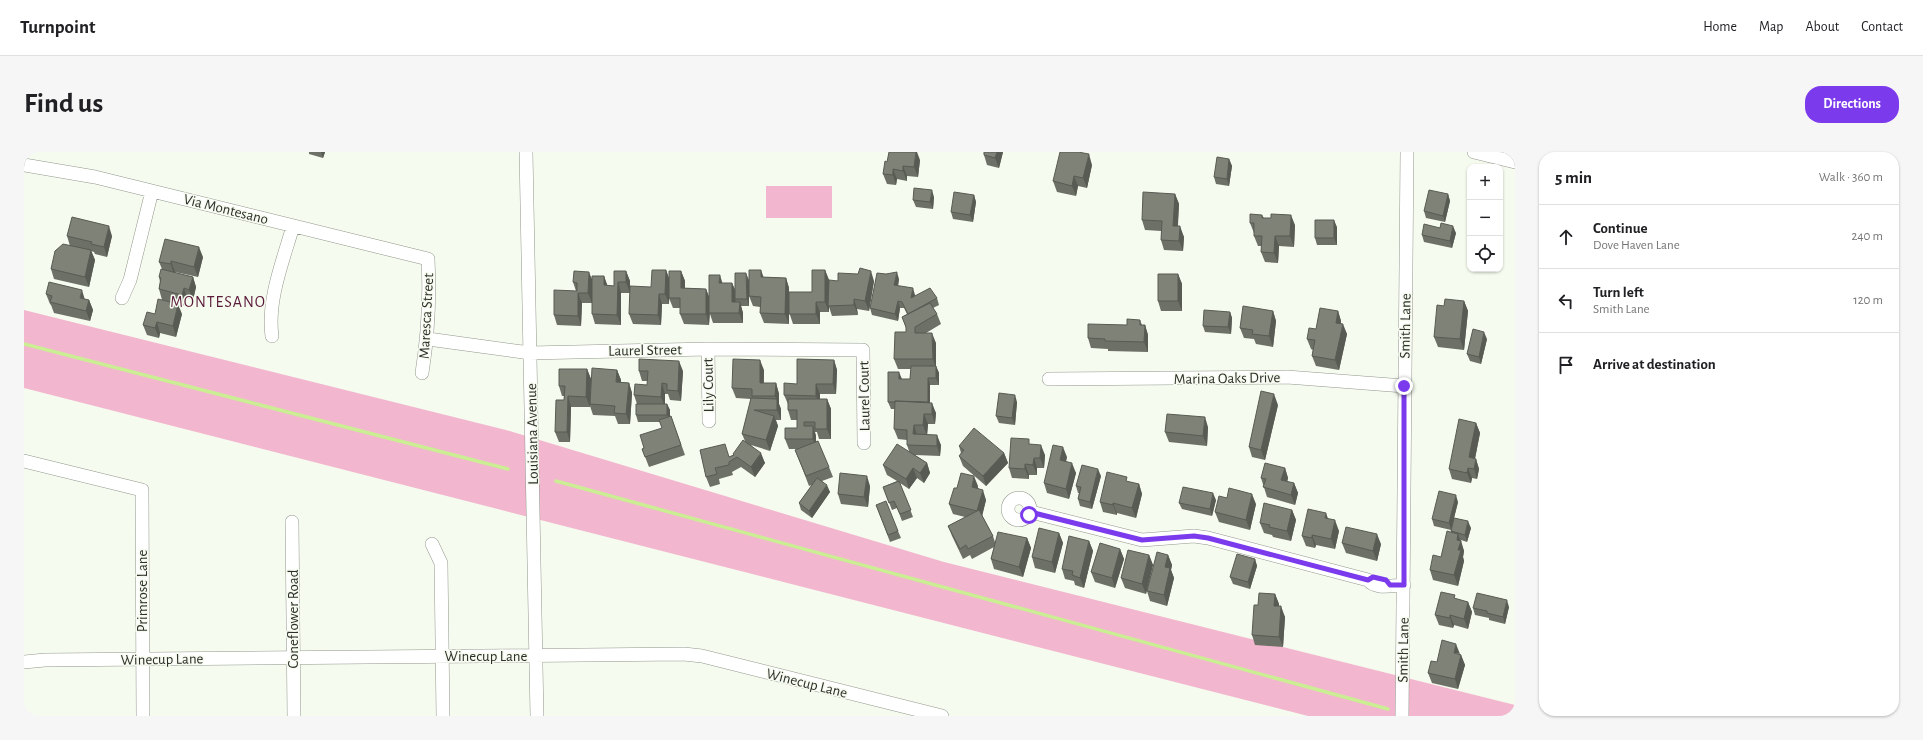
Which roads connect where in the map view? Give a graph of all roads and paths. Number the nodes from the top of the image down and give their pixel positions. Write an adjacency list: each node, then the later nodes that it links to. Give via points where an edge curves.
1 (526, 152): 14 (street, Louisiana Avenue)
2 (1407, 152): 17 (street, Smith Lane)
3 (1474, 152): 4 (street)
4 (1515, 162)
5 (24, 165): 6 (street, Via Montesano, via 95,177)
6 (152, 191): 7 (street, Via Montesano); 9 (street, via 130,280)
7 (293, 226): 8 (street, Via Montesano); 10 (street, via 272,305)
8 (428, 259): 11 (street, Maresca Street)
9 (122, 298)
10 (272, 336)
11 (428, 339): 14 (street, Laurel Street); 15 (street, Maresca Street)
12 (708, 349): 13 (street, Laurel Street); 14 (street, Laurel Street); 18 (street, Lily Court)
13 (863, 350): 19 (street, Laurel Court)
14 (530, 352): 26 (street, Louisiana Avenue)
15 (422, 374)
16 (1049, 379): 17 (street, Marina Oaks Drive, via 1287,377)
17 (1404, 386): 24 (street, Smith Lane)
18 (709, 421)
19 (864, 442)
20 (24, 461): 28 (street, Primrose Lane, via 142,490)
21 (1030, 512): 24 (street, via 1142,540 1194,536 1208,538 1368,580 1371,584 1382,587)
22 (292, 522): 27 (street, Coneflower Road)
23 (432, 544): 25 (street, via 441,563)
24 (1404, 585): 35 (street, Smith Lane)
25 (442, 656): 26 (street, Winecup Lane); 27 (street, Winecup Lane); 32 (street)
26 (536, 656): 33 (street, Louisiana Avenue); 34 (street, Winecup Lane, via 702,656)
27 (293, 657): 28 (street, Winecup Lane); 31 (street, Coneflower Road)
28 (143, 659): 29 (street, Winecup Lane); 30 (street, Primrose Lane)
29 (24, 662)
30 (144, 716)
31 (294, 716)
32 (443, 716)
33 (536, 716)
34 (942, 716)
35 (1402, 716)

